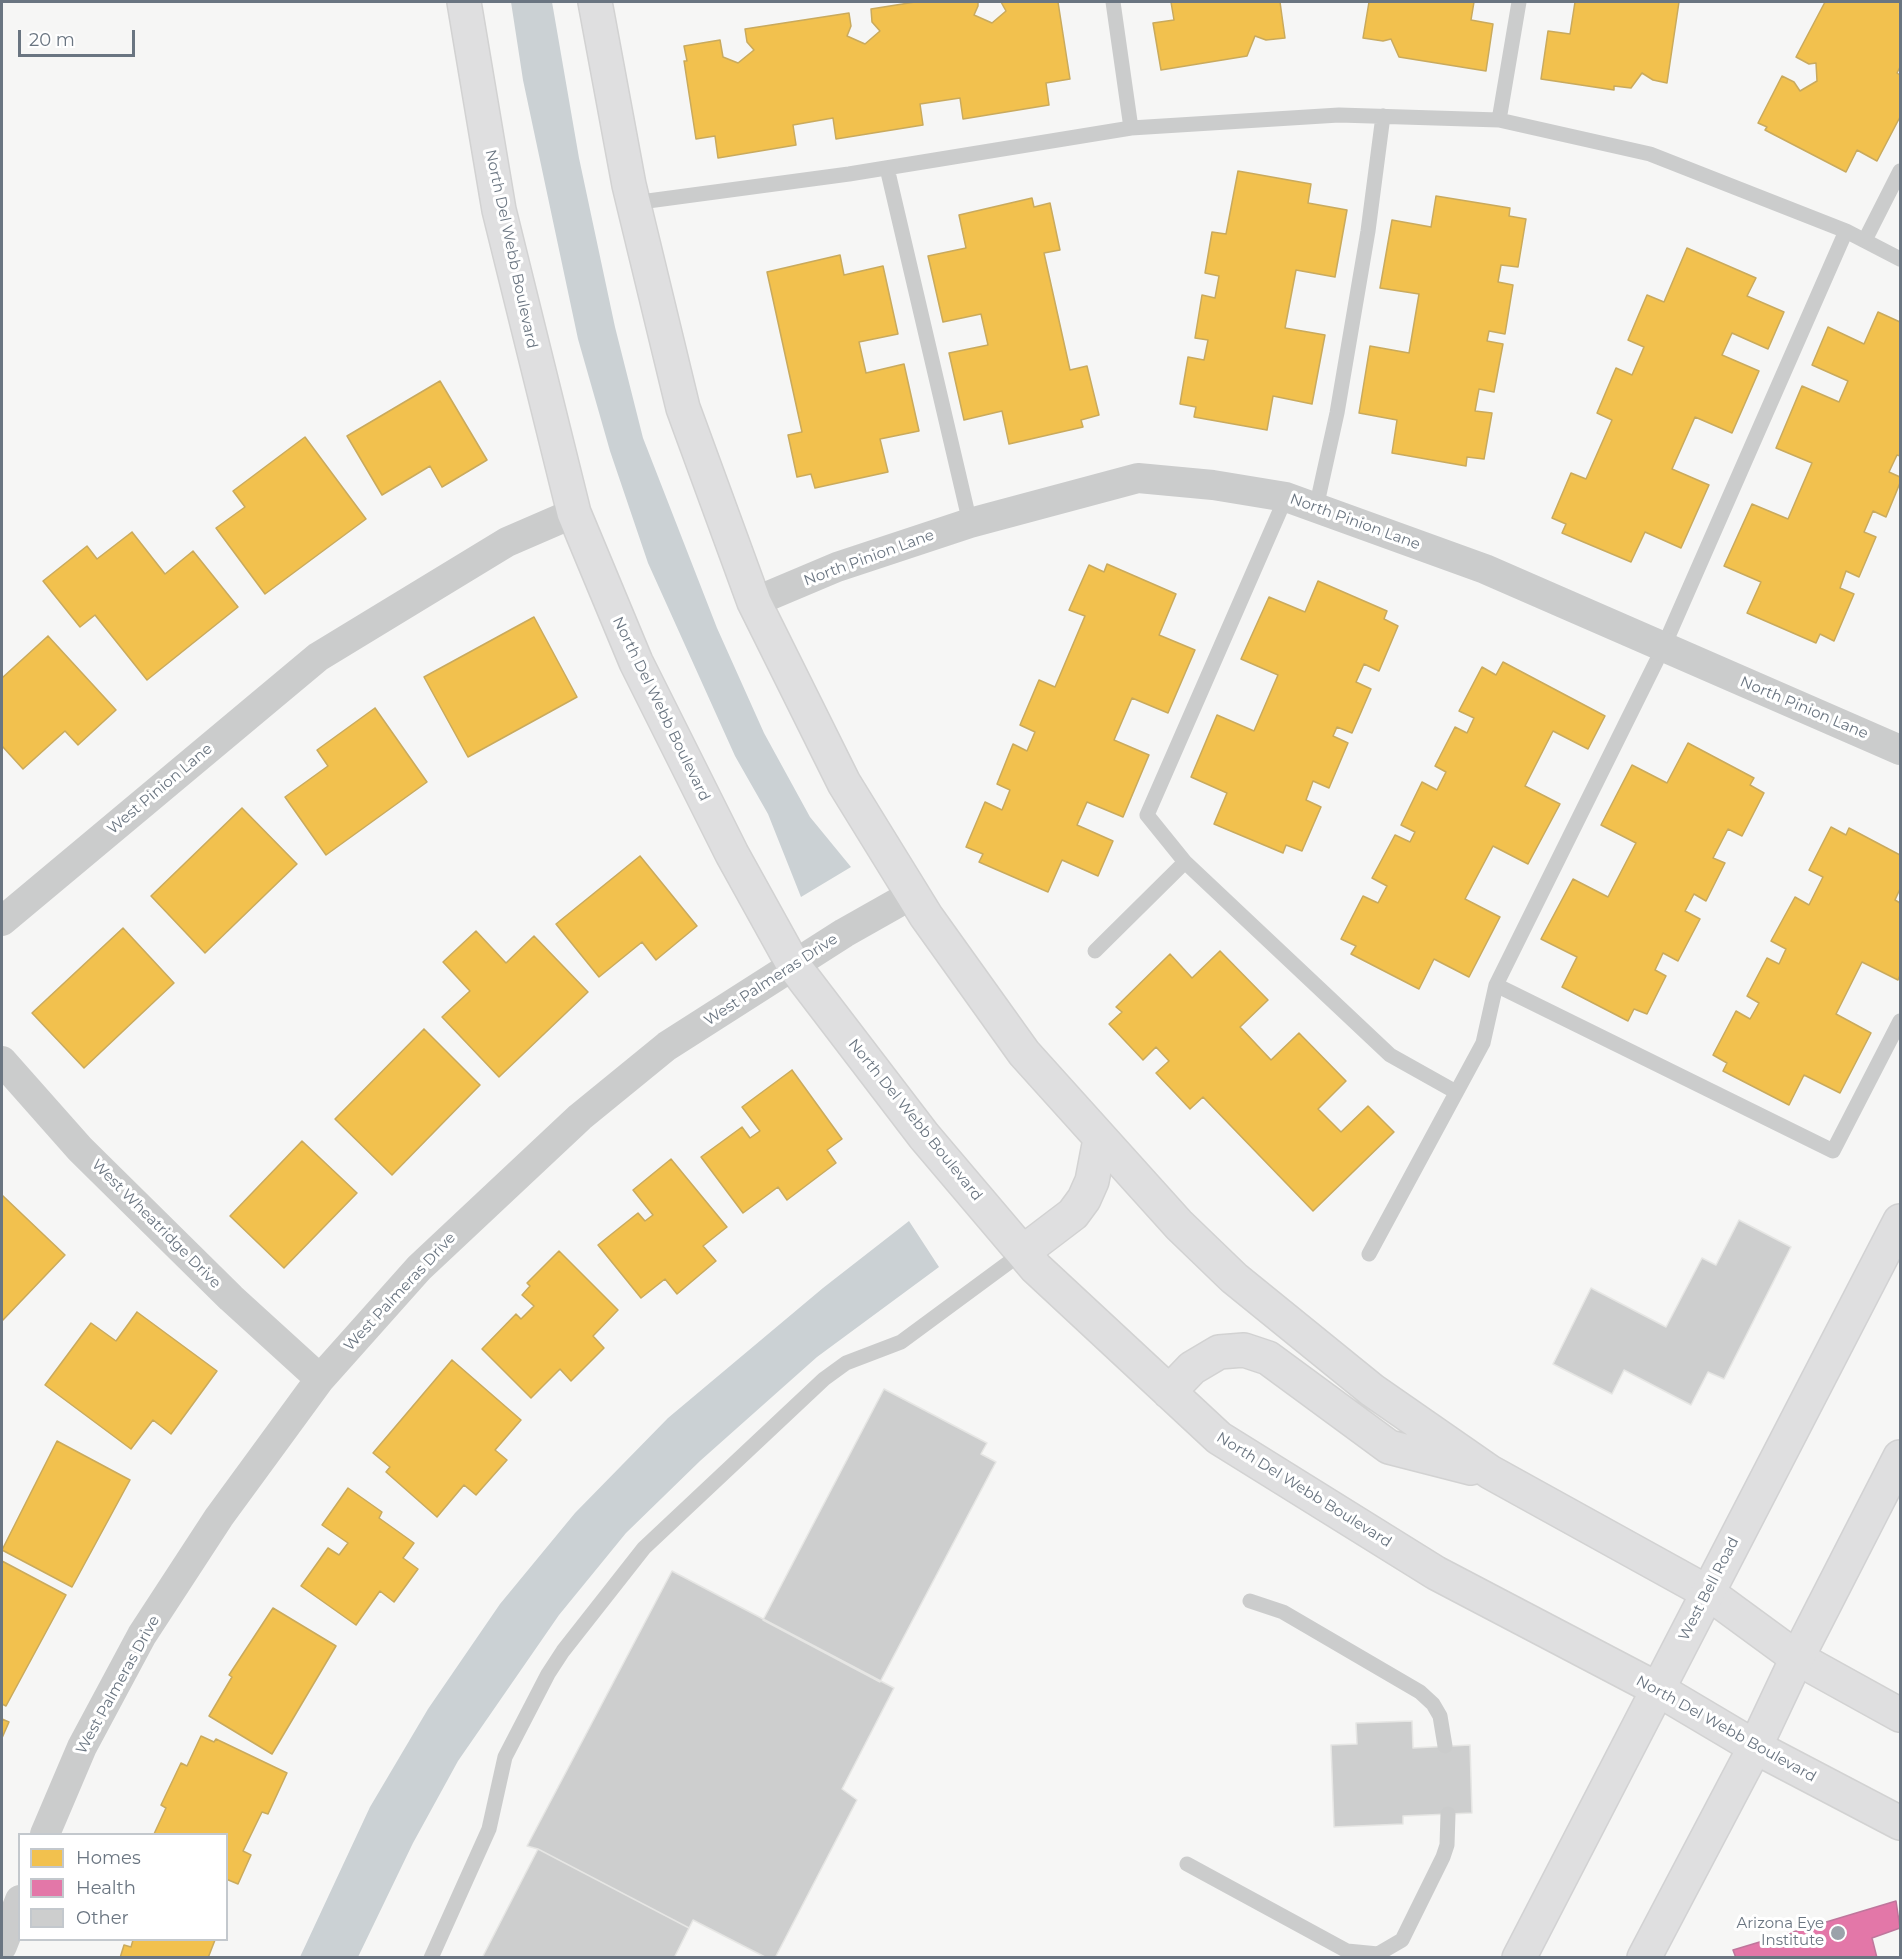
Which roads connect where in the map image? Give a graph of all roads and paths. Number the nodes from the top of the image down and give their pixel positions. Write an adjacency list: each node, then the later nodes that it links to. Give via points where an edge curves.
1 (464, 2): 16 (street, North Del Webb Boulevard, via 499,210)
2 (595, 2): 10 (street)
3 (1113, 2): 7 (lane)
4 (1519, 2): 6 (lane)
5 (1383, 116): 6 (lane); 7 (lane, via 1339,115); 15 (lane, via 1337,413)
6 (1499, 120): 11 (lane, via 1650,154)
7 (1131, 128): 8 (lane)
8 (887, 168): 10 (lane); 17 (lane)
9 (1900, 171): 12 (lane)
10 (633, 203): 18 (street, via 684,408)
11 (1846, 231): 12 (lane); 19 (lane)
12 (1865, 240): 13 (lane)
13 (1900, 259)
14 (1286, 497): 15 (street, North Pinion Lane); 17 (street, North Pinion Lane, via 1138,478); 21 (lane, via 1148,815)
15 (1316, 508): 19 (street, North Pinion Lane, via 1485,569)
16 (574, 513): 23 (street, West Pinion Lane, via 507,542 318,657); 25 (street, North Del Webb Boulevard, via 636,662 732,854)
17 (970, 523): 18 (street, North Pinion Lane, via 837,567)
18 (754, 602): 22 (street, via 843,783)
19 (1663, 648): 20 (street, North Pinion Lane); 26 (lane)
20 (1900, 750)
21 (1185, 862): 24 (lane); 29 (lane, via 1390,1055)
22 (913, 894): 25 (street, West Palmeras Drive); 30 (street, via 1024,1053)
23 (2, 921)
24 (1095, 951)
25 (794, 966): 32 (street, North Del Webb Boulevard, via 924,1136); 34 (street, West Palmeras Drive, via 667,1047 580,1117 419,1268)
26 (1496, 985): 27 (lane, via 1833,1151); 29 (lane, via 1483,1043)
27 (1900, 1021)
28 (2, 1061): 34 (street, West Wheatridge Drive, via 88,1157 231,1298)
29 (1456, 1092): 33 (lane)
30 (1100, 1139): 32 (street, via 1092,1181 1084,1198 1072,1214); 37 (street, via 1179,1225 1243,1285 1372,1390)
31 (1900, 1221): 38 (street, West Bell Road)
32 (1023, 1252): 35 (street, North Del Webb Boulevard); 51 (lane, via 901,1342 846,1364 824,1379 644,1548 548,1674 505,1757 489,1829)
33 (1369, 1254)
34 (320, 1379): 47 (street, West Palmeras Drive, via 219,1517 142,1635 82,1747)
35 (1169, 1392): 37 (street, via 1192,1368 1219,1352 1244,1350 1268,1358 1389,1447); 41 (street, North Del Webb Boulevard, via 1219,1438 1436,1573)
36 (1900, 1457): 40 (street)
37 (1490, 1472): 38 (street)
38 (1707, 1592): 40 (street); 41 (street, West Bell Road)
39 (1250, 1601): 43 (lane, via 1283,1612 1420,1692 1440,1716)
40 (1797, 1658): 42 (street); 44 (street)
41 (1659, 1690): 44 (street, North Del Webb Boulevard); 52 (street, West Bell Road)
42 (1900, 1715)
43 (1445, 1746)
44 (1755, 1747): 46 (street, North Del Webb Boulevard); 53 (street)
45 (1448, 1814): 48 (lane, via 1443,1857 1402,1940 1378,1954 1347,1951)
46 (1900, 1823)
47 (45, 1833)
48 (1187, 1864)
49 (18, 1905): 50 (street)
50 (2, 1946)
51 (431, 1958)
52 (1519, 1958)
53 (1644, 1958)

